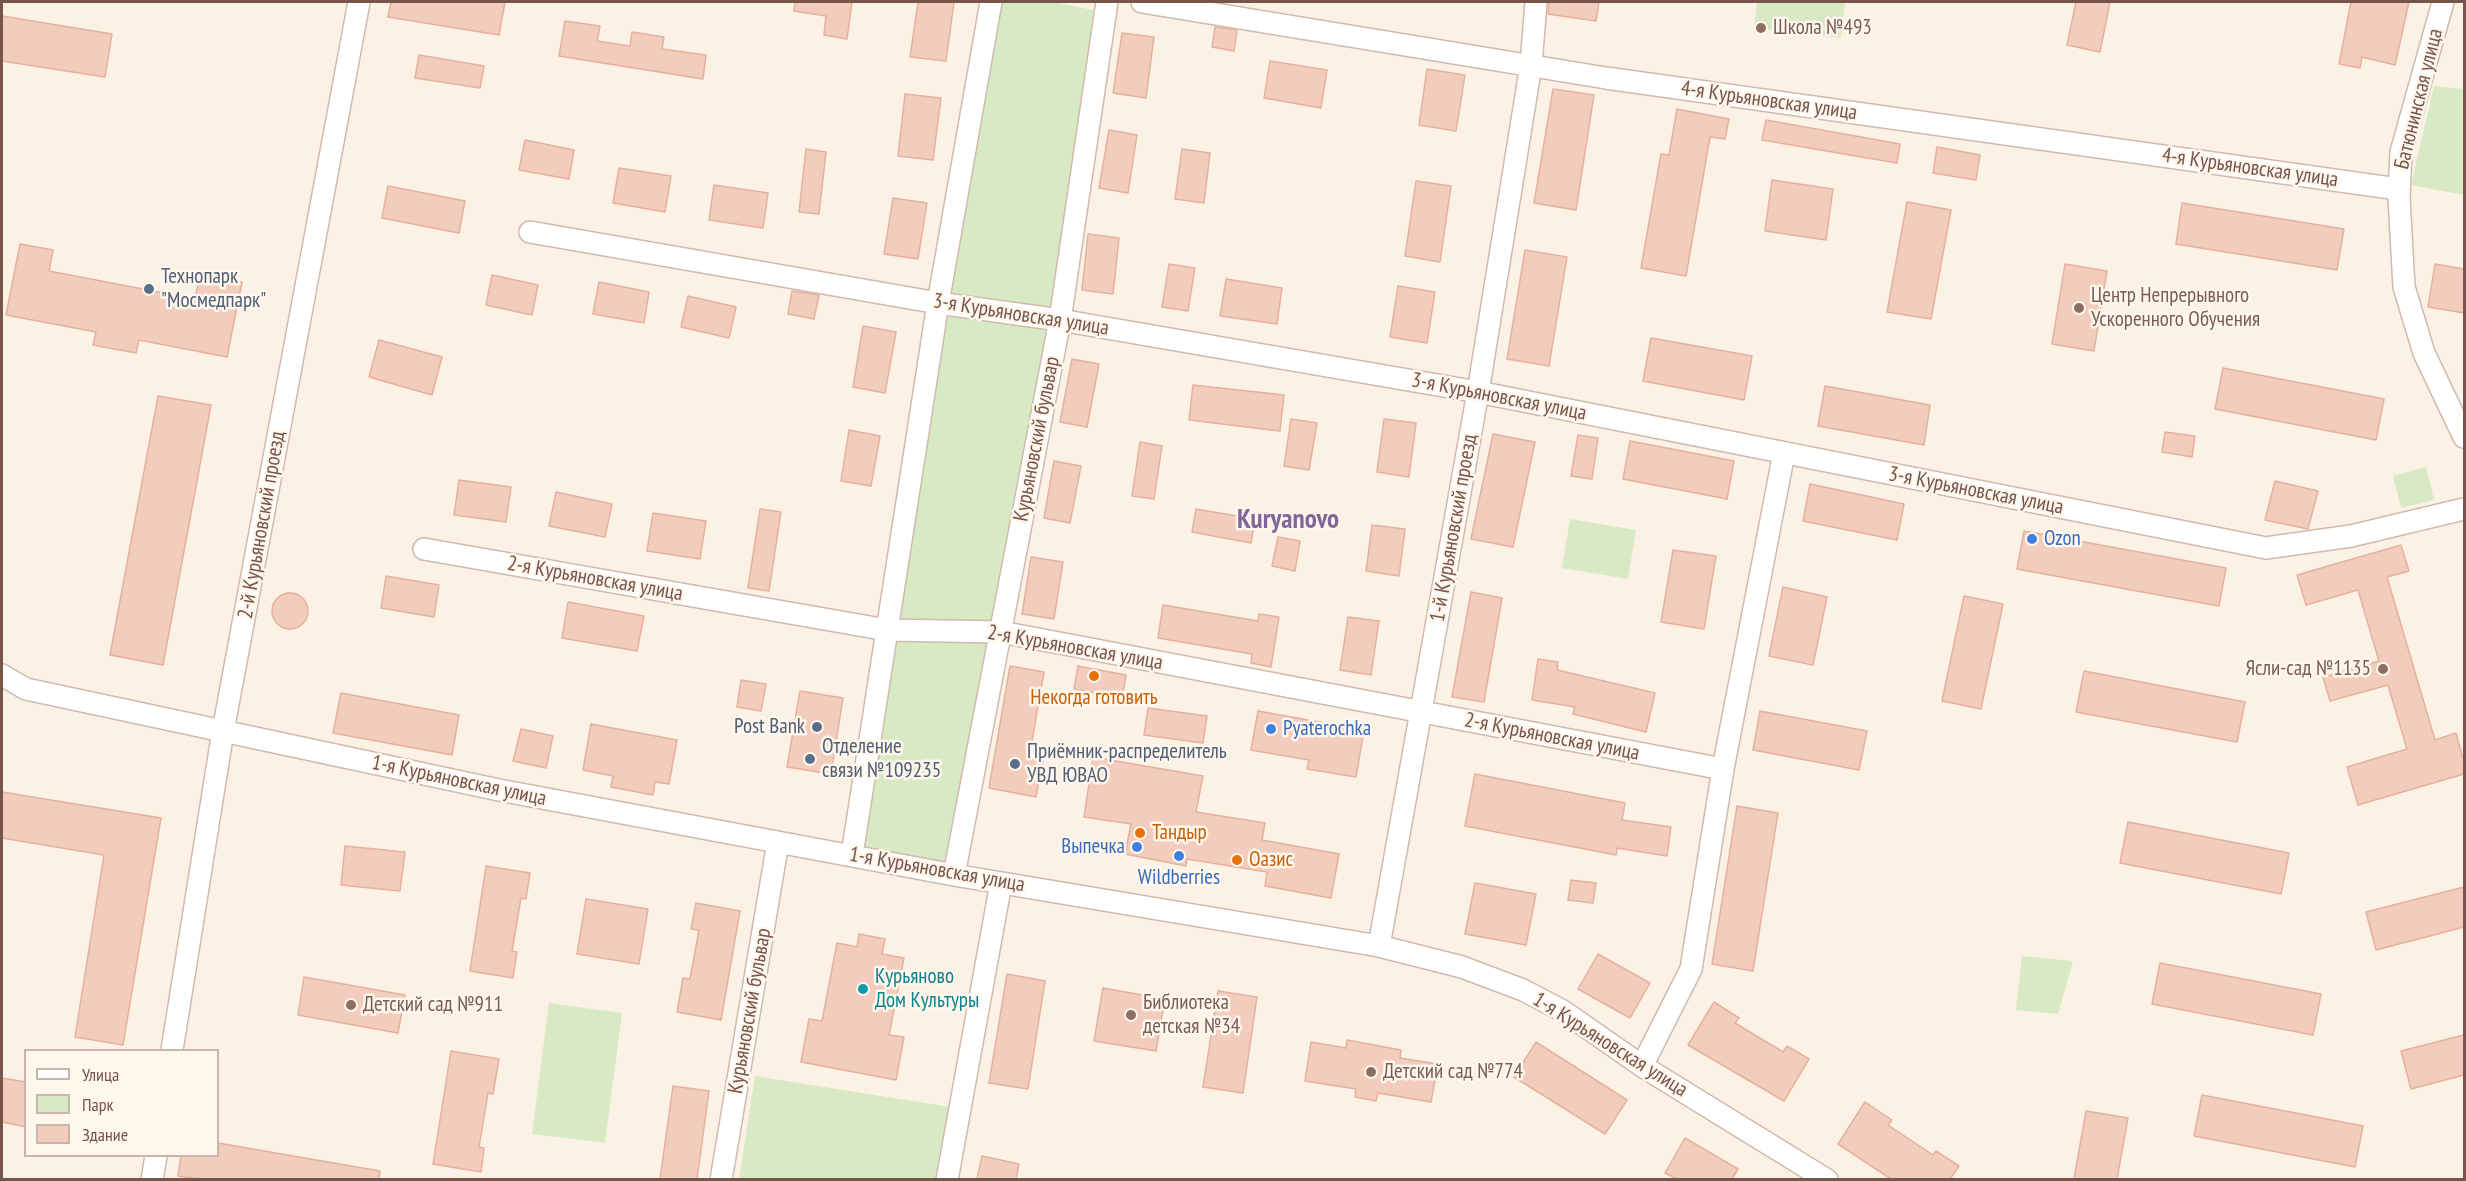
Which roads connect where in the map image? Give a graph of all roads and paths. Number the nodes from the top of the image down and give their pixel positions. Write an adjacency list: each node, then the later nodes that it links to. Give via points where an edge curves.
1 (359, 2): 21 (street, 2-й Курьяновский проезд)
2 (991, 2): 10 (street)
3 (1107, 2): 11 (street, Курьяновский бульвар)
4 (1142, 2): 7 (street, 4-я Курьяновская улица)
5 (1536, 2): 7 (street, 1-й Курьяновский проезд)
6 (2443, 2): 8 (street, Батюнинская улица, via 2401,152)
7 (1531, 66): 8 (street, 4-я Курьяновская улица); 12 (street, 1-й Курьяновский проезд)
8 (2398, 189): 13 (street, Батюнинская улица, via 2404,287 2424,353)
9 (530, 232): 10 (street, 3-я Курьяновская улица)
10 (938, 303): 11 (street, 3-я Курьяновская улица); 17 (street)
11 (1060, 320): 12 (street, 3-я Курьяновская улица); 18 (street, Курьяновский бульвар)
12 (1478, 392): 14 (street, 3-я Курьяновская улица); 20 (street, 1-й Курьяновский проезд)
13 (2464, 437)
14 (1784, 453): 15 (street, 3-я Курьяновская улица, via 2266,548 2351,536); 22 (street)
15 (2464, 508)
16 (424, 549): 17 (street, 2-я Курьяновская улица)
17 (887, 630): 18 (street, 2-я Курьяновская улица); 24 (street)
18 (1001, 632): 20 (street, 2-я Курьяновская улица); 25 (street, Курьяновский бульвар)
19 (2, 675): 21 (street, 1-я Курьяновская улица, via 26,689)
20 (1420, 713): 22 (street, 2-я Курьяновская улица); 27 (street, 1-й Курьяновский проезд)
21 (223, 731): 23 (street, 1-я Курьяновская улица, via 499,790); 28 (street, 2-й Курьяновский проезд)
22 (1723, 769): 29 (street, via 1691,969)
23 (778, 842): 24 (street, 1-я Курьяновская улица); 32 (street, Курьяновский бульвар)
24 (852, 855): 25 (street, 1-я Курьяновская улица)
25 (954, 874): 26 (street, 1-я Курьяновская улица)
26 (1001, 883): 27 (street, 1-я Курьяновская улица); 33 (street)
27 (1379, 946): 29 (street, 1-я Курьяновская улица, via 1462,967 1522,990 1563,1011)
28 (172, 1049)
29 (1642, 1066): 34 (street, 1-я Курьяновская улица)
30 (156, 1157): 31 (street)
31 (152, 1179)
32 (721, 1179)
33 (947, 1179)
34 (1827, 1179)

